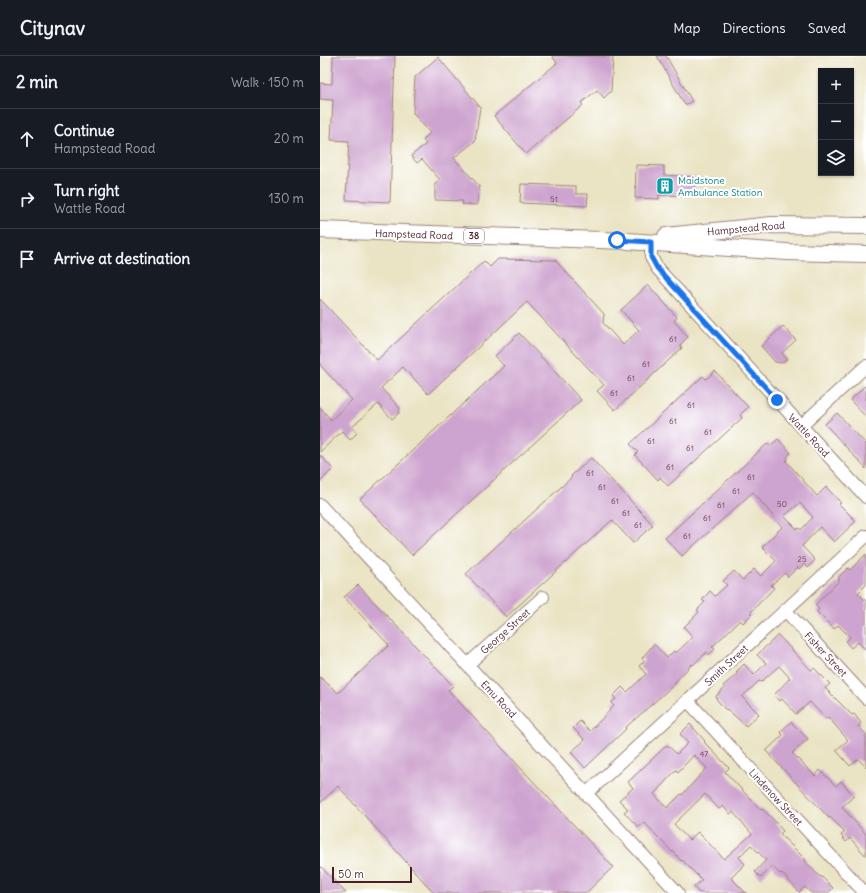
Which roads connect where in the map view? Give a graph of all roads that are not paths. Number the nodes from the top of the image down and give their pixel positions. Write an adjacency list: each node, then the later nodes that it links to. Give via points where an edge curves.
1 (866, 226): 3 (main road, Hampstead Road / 38, via 771,225)
2 (320, 230): 3 (main road, Hampstead Road / 38)
3 (627, 241): 4 (main road, Hampstead Road / 38)
4 (651, 242): 5 (main road, Hampstead Road / 38, via 787,252); 7 (street, Wattle Road, via 651,257 657,268)
5 (866, 254)
6 (866, 366): 7 (street)
7 (801, 426): 8 (street, Wattle Road)
8 (866, 497)
9 (320, 505): 13 (street, Emu Road)
10 (866, 536): 12 (street, Smith Street)
11 (543, 597): 13 (street, George Street)
12 (785, 610): 14 (street, Fisher Street); 15 (street, Smith Street)
13 (467, 665): 16 (street, Emu Road)
14 (866, 698)
15 (688, 700): 16 (street, Smith Street); 18 (street, Lindenow Street)
16 (586, 794): 17 (street, Emu Road)
17 (678, 893)
18 (865, 893)

